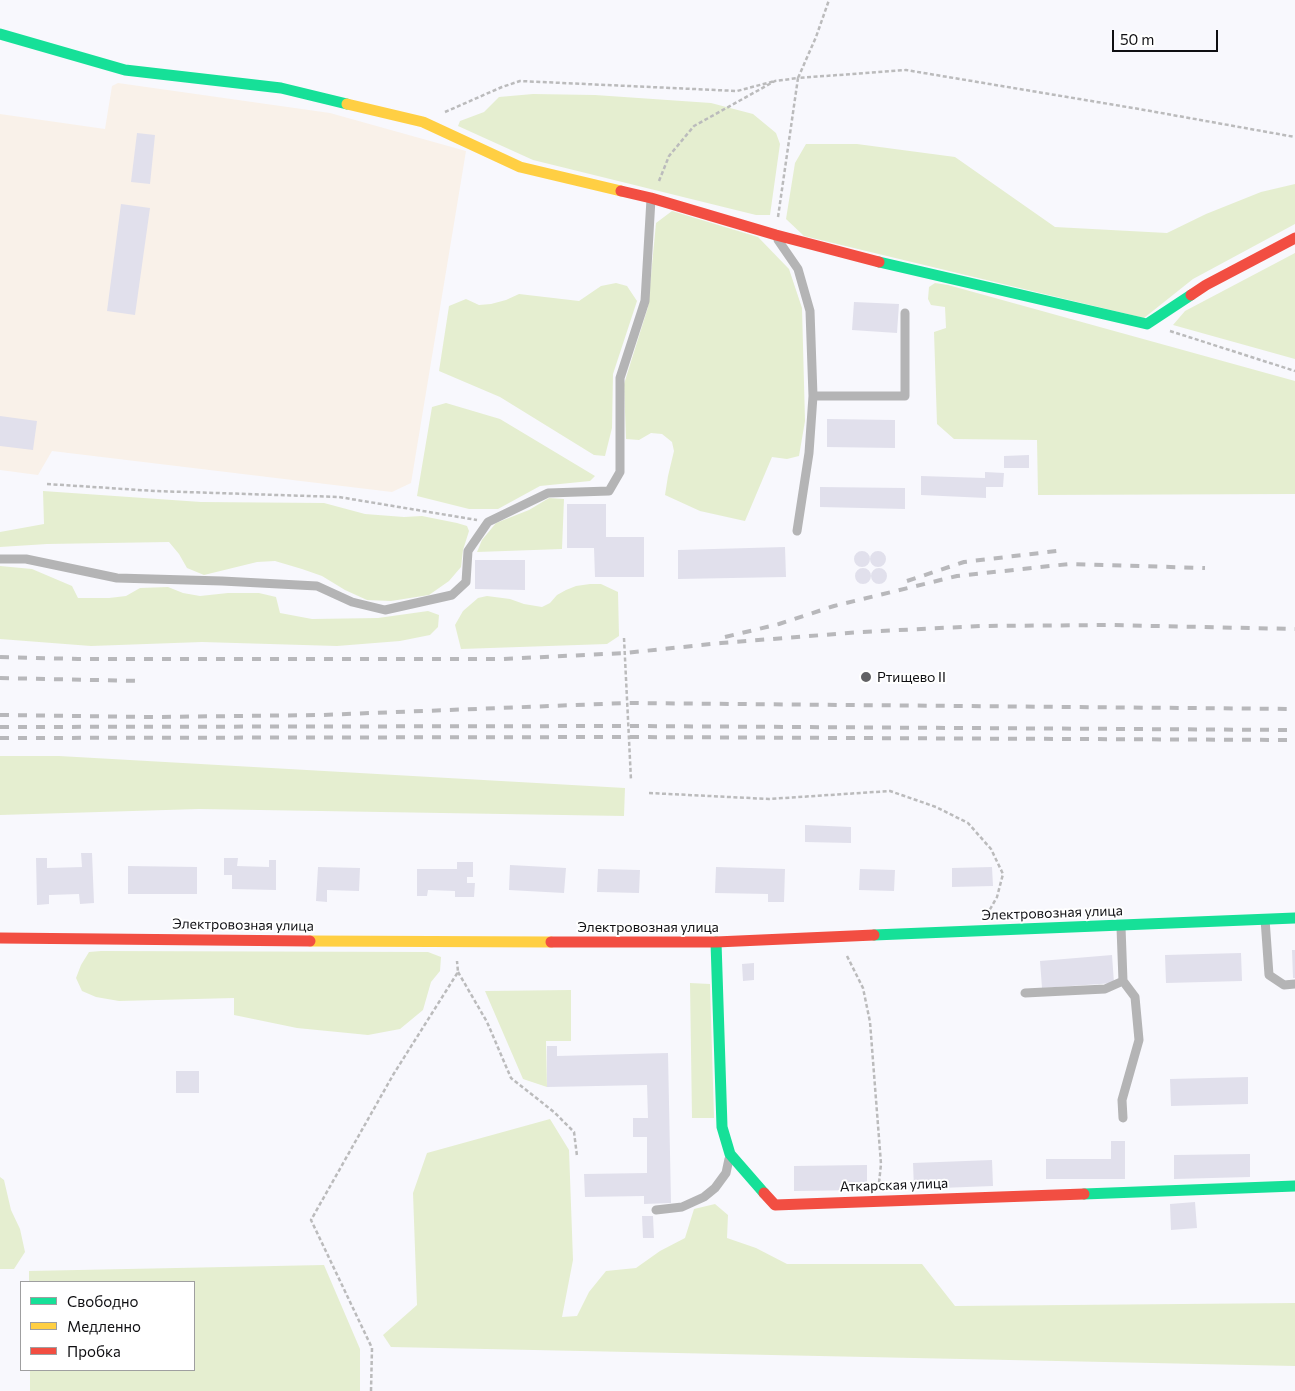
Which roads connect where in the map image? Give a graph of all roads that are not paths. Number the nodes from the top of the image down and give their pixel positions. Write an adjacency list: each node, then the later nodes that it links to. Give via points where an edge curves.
1 (0, 34): 2 (street, via 125,70 281,88 423,122 520,167)
2 (651, 198): 3 (street); 8 (lane, via 645,301 620,378 620,472 609,490 548,493 488,522 468,551 466,582 452,594 385,610 352,602 317,586 117,578 26,559)
3 (776, 235): 4 (street, via 864,260 1147,324 1206,285); 6 (lane, via 798,269 810,311)
4 (1295, 238)
5 (905, 313): 6 (lane, via 905,396)
6 (813, 396): 7 (lane, via 810,453)
7 (797, 530)
8 (0, 559)
9 (1295, 918): 10 (street, Электровозная улица)
10 (1265, 919): 11 (street, Электровозная улица); 15 (lane, via 1269,975 1284,985)
11 (1121, 925): 13 (street, Электровозная улица); 14 (lane)
12 (0, 938): 13 (street, Электровозная улица)
13 (716, 942): 18 (street, Аткарская улица, via 722,1128)
14 (1123, 981): 16 (lane, via 1105,989); 17 (lane, via 1135,997 1139,1040 1122,1100)
15 (1295, 984)
16 (1025, 993)
17 (1122, 1118)
18 (730, 1154): 19 (street, Аткарская улица, via 775,1205); 20 (lane, via 726,1173 710,1193 682,1207)
19 (1295, 1186)
20 (656, 1210)

